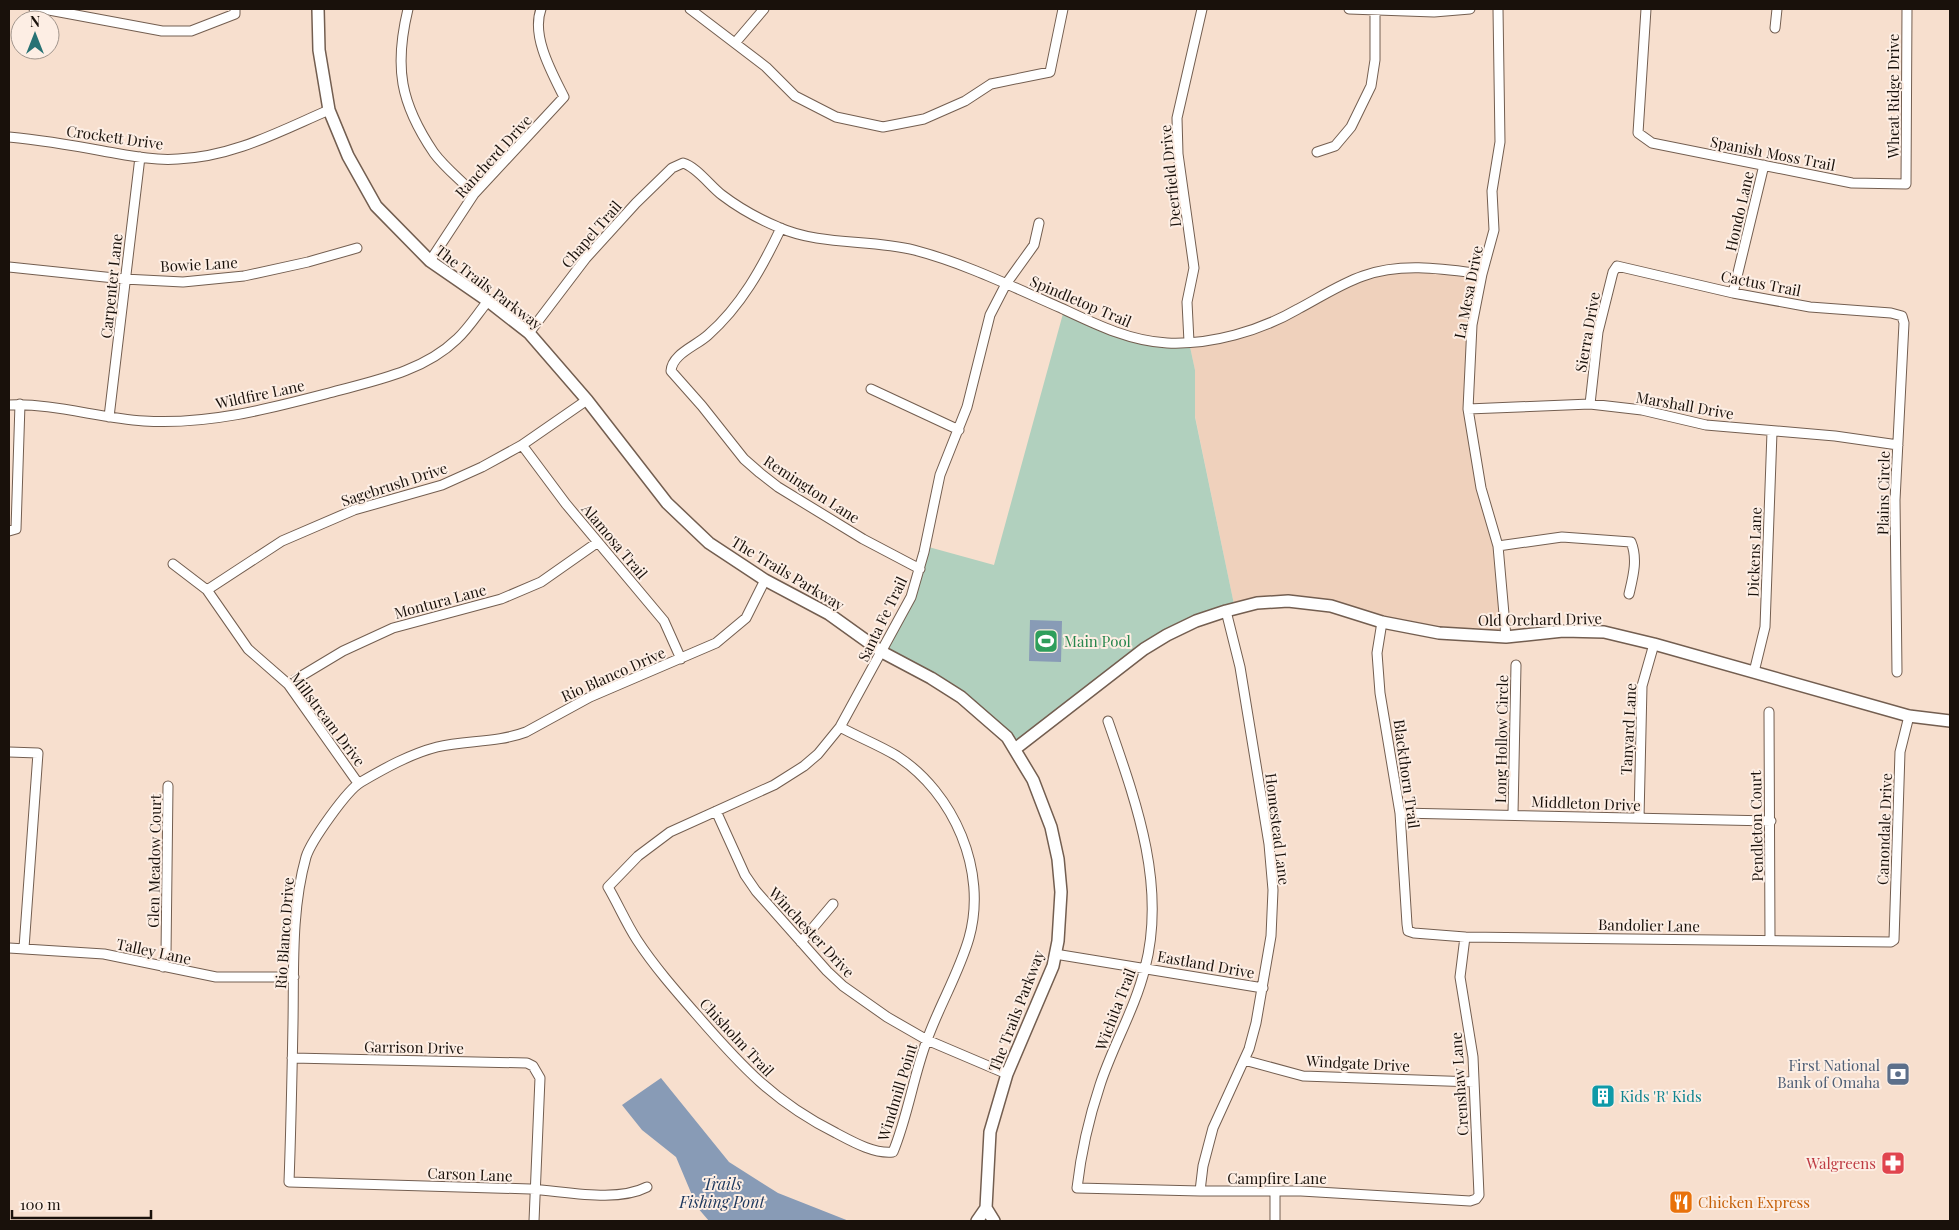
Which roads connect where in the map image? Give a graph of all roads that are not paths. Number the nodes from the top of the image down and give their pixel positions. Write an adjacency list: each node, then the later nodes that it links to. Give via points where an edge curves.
1 (34, 9): 16 (street, via 162,31 191,31)
2 (318, 9): 19 (street, The Trails Parkway, via 319,50)
3 (408, 9): 26 (street, via 401,36 399,65 404,92 435,154)
4 (540, 9): 26 (street, Rancherd Drive, via 537,18 542,42 564,97)
5 (690, 9): 18 (street)
6 (764, 9): 18 (street)
7 (1063, 9): 18 (street, via 1050,72 992,84 965,101 924,119 884,126 836,117 795,96 766,67)
8 (1202, 9): 40 (street, Deerfield Drive, via 1177,118 1178,154 1194,268 1187,302)
9 (1349, 9): 15 (street)
10 (1470, 9): 15 (street)
11 (1498, 9): 33 (street, La Mesa Drive, via 1500,142 1492,191 1494,230)
12 (1646, 9): 24 (street, Spanish Moss Trail, via 1638,133 1652,143)
13 (1777, 9): 17 (street)
14 (1907, 9): 25 (street, Wheat Ridge Drive)
15 (1375, 11): 21 (street, via 1376,60 1371,86 1352,126 1335,146)
16 (235, 12)
17 (1775, 28)
18 (735, 43)
19 (329, 110): 22 (street, Crockett Drive, via 228,152 178,159); 30 (street, The Trails Parkway, via 348,156 376,206)
20 (9, 138): 22 (street, Crockett Drive, via 42,140)
21 (1317, 152)
22 (140, 157): 34 (street, Carpenter Lane)
23 (683, 163): 28 (street, Spindletop Trail, via 746,211); 39 (street, Chapel Trail, via 672,168 636,203 586,258)
24 (1764, 165): 25 (street, Spanish Moss Trail, via 1852,182); 36 (street, Hondo Lane)
25 (1906, 184)
26 (474, 194): 30 (street, Rancherd Drive)
27 (1039, 223): 35 (street, Santa Fe Trail, via 1034,244)
28 (781, 228): 35 (street, Spindletop Trail, via 821,238 912,250); 56 (street, Remington Lane, via 750,287 708,335 674,360 671,366 673,376 702,406 744,459 778,488)
29 (358, 248): 34 (street, Bowie Lane, via 244,276 183,282)
30 (430, 261): 37 (street, The Trails Parkway)
31 (1616, 266): 36 (street, Cactus Trail); 44 (street, Sierra Drive, via 1598,332)
32 (9, 267): 34 (street, Bowie Lane)
33 (1482, 274): 40 (street, Spindletop Trail, via 1431,268 1364,275 1263,325 1217,340); 46 (street, La Mesa Drive, via 1472,325)
34 (124, 279): 47 (street, Carpenter Lane)
35 (1006, 284): 40 (street, Spindletop Trail, via 1118,333 1144,340); 48 (street, Santa Fe Trail, via 990,315)
36 (1733, 293): 38 (street, Cactus Trail, via 1810,307)
37 (488, 301): 39 (street, The Trails Parkway); 47 (street, Wildfire Lane, via 457,340 395,376 218,419 145,421)
38 (1902, 316): 51 (street, Plains Circle)
39 (529, 333): 42 (street, The Trails Parkway)
40 (1189, 342)
41 (871, 389): 48 (street)
42 (587, 400): 50 (street, Sagebrush Drive); 57 (street, The Trails Parkway, via 667,503 709,543)
43 (20, 404): 45 (street, Wildfire Lane); 47 (street, Wildfire Lane); 52 (street)
44 (1590, 404): 46 (street, Marshall Drive); 49 (street, Marshall Drive, via 1642,410 1706,425)
45 (9, 405)
46 (1468, 409): 54 (street, La Mesa Drive, via 1480,488)
47 (109, 417)
48 (959, 430): 56 (street, Santa Fe Trail, via 940,475)
49 (1772, 432): 51 (street, Marshall Drive); 67 (street, Dickens Lane, via 1765,627)
50 (522, 445): 53 (street, Alamosa Trail); 58 (street, Sagebrush Drive, via 442,485 354,510 282,541)
51 (1898, 445): 68 (street, Plains Circle, via 1895,500)
52 (13, 530)
53 (598, 542): 65 (street, Alamosa Trail, via 664,621); 69 (street, Montura Lane, via 541,582 493,602 393,628 343,651)
54 (1498, 546): 59 (street, via 1562,537 1631,542 1634,570); 62 (street, La Mesa Drive)
55 (172, 564): 58 (street, Millstream Drive)
56 (920, 569): 64 (street, Santa Fe Trail, via 911,597)
57 (765, 580): 64 (street, The Trails Parkway, via 829,614); 65 (street, Rio Blanco Drive, via 738,627 716,643)
58 (207, 590): 69 (street, Millstream Drive, via 248,649)
59 (1629, 594)
60 (1226, 611): 61 (street, Old Orchard Drive, via 1288,601 1332,606); 75 (street, Old Orchard Drive, via 1196,621 1144,649); 97 (street, Homestead Lane, via 1240,667 1269,844 1272,917)
61 (1382, 622): 62 (street, Old Orchard Drive, via 1439,633); 80 (street, Blackthorn Trail, via 1377,653 1380,693)
62 (1506, 637): 63 (street, Old Orchard Drive, via 1563,631 1604,632)
63 (1654, 644): 67 (street, Old Orchard Drive); 82 (street, Tanyard Lane, via 1642,686)
64 (882, 652): 74 (street, Santa Fe Trail); 75 (street, The Trails Parkway, via 961,697 1007,737)
65 (681, 658): 77 (street, Rio Blanco Drive, via 590,697 526,732 418,753)
66 (1516, 664): 81 (street, Long Hollow Circle)
67 (1754, 672): 71 (street, Old Orchard Drive)
68 (1897, 672)
69 (288, 684): 77 (street, Millstream Drive)
70 (1769, 712): 83 (street, Pendleton Court)
71 (1909, 716): 73 (street, Old Orchard Drive); 90 (street, Canondale Drive, via 1900,752 1894,940)
72 (1108, 720): 95 (street, Wichita Trail, via 1133,792 1147,850 1152,895)
73 (1950, 721)
74 (840, 727): 79 (street, Santa Fe Trail, via 818,754 798,770 774,785); 98 (street, Windmill Point, via 897,756 920,775 942,799 964,843 973,901 969,938)
75 (1016, 749): 93 (street, The Trails Parkway, via 1043,802 1058,860 1060,919)
76 (9, 752): 92 (street, via 38,753)
77 (358, 783): 96 (street, Rio Blanco Drive, via 323,825 306,855 299,890)
78 (168, 786): 94 (street, Glen Meadow Court, via 166,954)
79 (716, 811): 84 (street, Santa Fe Trail, via 670,832 638,856); 89 (street, Winchester Drive, via 745,875)
80 (1400, 813): 81 (street, Middleton Drive); 86 (street, Blackthorn Trail)
81 (1513, 814): 82 (street, Middleton Drive)
82 (1639, 818): 83 (street, Middleton Drive)
83 (1771, 821): 88 (street, Pendleton Court)
84 (608, 887): 103 (street, Chisholm Trail, via 637,940 658,968 756,1080 803,1116 866,1147)
85 (833, 904): 89 (street)
86 (1408, 931): 87 (street, Bandolier Lane)
87 (1464, 937): 88 (street, Bandolier Lane); 102 (street, Crenshaw Lane, via 1460,978)
88 (1770, 940): 90 (street, Bandolier Lane)
89 (801, 942): 98 (street, Winchester Drive, via 843,986)
90 (1891, 942)
91 (9, 948): 92 (street, Talley Lane)
92 (24, 948): 94 (street, Talley Lane, via 104,954)
93 (1055, 954): 95 (street, Eastland Drive); 101 (street, The Trails Parkway, via 1053,966)
94 (163, 967): 96 (street, Talley Lane, via 216,977)
95 (1146, 968): 97 (street, Eastland Drive); 106 (street, Wichita Trail, via 1100,1084 1081,1155)
96 (294, 977): 99 (street, Rio Blanco Drive)
97 (1263, 988): 100 (street, Homestead Lane, via 1252,1040)
98 (927, 1040): 101 (street, Winchester Drive); 103 (street, Windmill Point)
99 (292, 1058): 104 (street, Rio Blanco Drive); 107 (street, Garrison Drive, via 527,1063 533,1066 540,1078)
100 (1244, 1060): 102 (street, Windgate Drive, via 1303,1076); 109 (street, Homestead Lane, via 1213,1128)
101 (1007, 1074): 111 (street, The Trails Parkway, via 990,1132)
102 (1474, 1082): 110 (street, Crenshaw Lane, via 1479,1195)
103 (893, 1152)
104 (289, 1182): 107 (street, Carson Lane)
105 (648, 1187): 107 (street, Carson Lane, via 620,1195)
106 (1077, 1188): 109 (street, Campfire Lane)
107 (534, 1190): 112 (street)
108 (1276, 1191): 109 (street, Campfire Lane); 110 (street, Campfire Lane); 115 (street)
109 (1200, 1192)
110 (1476, 1199)
111 (986, 1208): 113 (street); 114 (street)
112 (534, 1221)
113 (977, 1221)
114 (994, 1221)
115 (1275, 1221)

